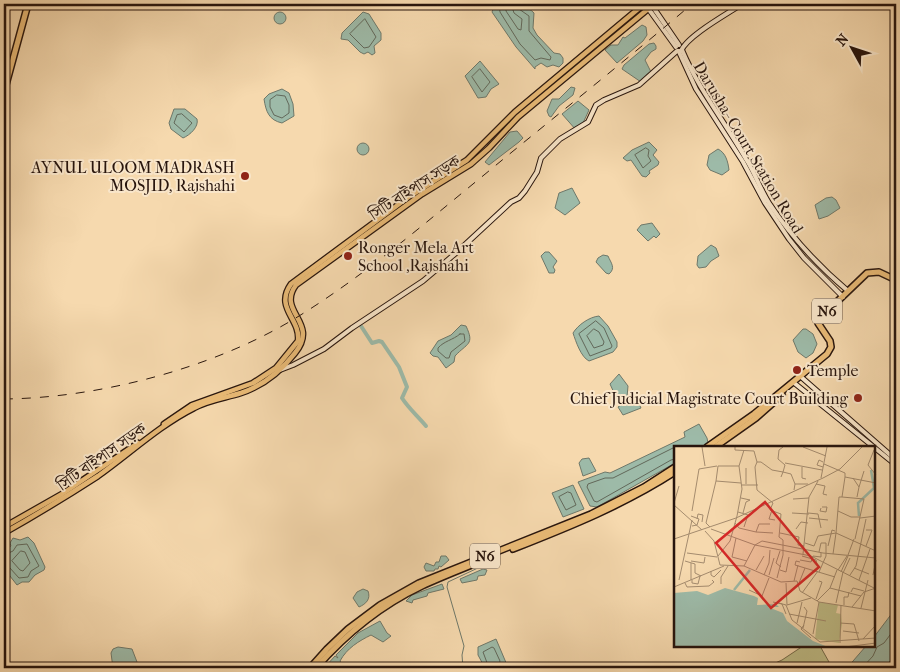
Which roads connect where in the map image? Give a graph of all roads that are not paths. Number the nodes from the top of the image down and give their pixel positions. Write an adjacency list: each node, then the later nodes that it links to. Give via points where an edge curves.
1 (28, 4): 5 (highway)
2 (742, 4): 4 (street)
3 (649, 5): 4 (street, Darusha- Court Station Road); 9 (main road, সিটি বাইপাস সড়ক, via 518,117 471,164 422,194 296,285 290,304 304,336 296,352); 20 (main road, via 515,112 467,160 410,196 292,284 286,304 297,328 298,341 276,368 253,383 192,405 62,494)
4 (679, 49): 7 (street, Darusha- Court Station Road, via 747,160 768,202 792,236); 8 (street, Darusha- Court Station Road, via 696,89 744,162 788,239); 9 (street, via 639,85 604,100 596,106 588,122 560,138 541,158 532,182 519,198 423,281 324,349)
5 (4, 92)
6 (896, 280): 7 (highway, N6, via 879,272 867,273)
7 (848, 291): 8 (highway, N6)
8 (843, 297): 10 (highway, N6, via 818,323 831,348)
9 (280, 370): 21 (main road, সিটি বাইপাস সড়ক, via 256,387 194,408 98,476)
10 (801, 377): 11 (highway, N6); 16 (street)
11 (794, 383): 12 (highway, N6); 13 (highway, N6, via 756,418); 14 (street)
12 (708, 446)
13 (717, 446)
14 (872, 446)
15 (875, 448): 17 (street)
16 (896, 460)
17 (896, 465)
18 (674, 468): 22 (highway, N6, via 591,514 419,583 380,605 348,629)
19 (674, 473): 23 (highway, N6, via 645,492 602,513 421,587 382,609 351,633)
20 (4, 527)
21 (4, 533)
22 (310, 668)
23 (316, 668)

